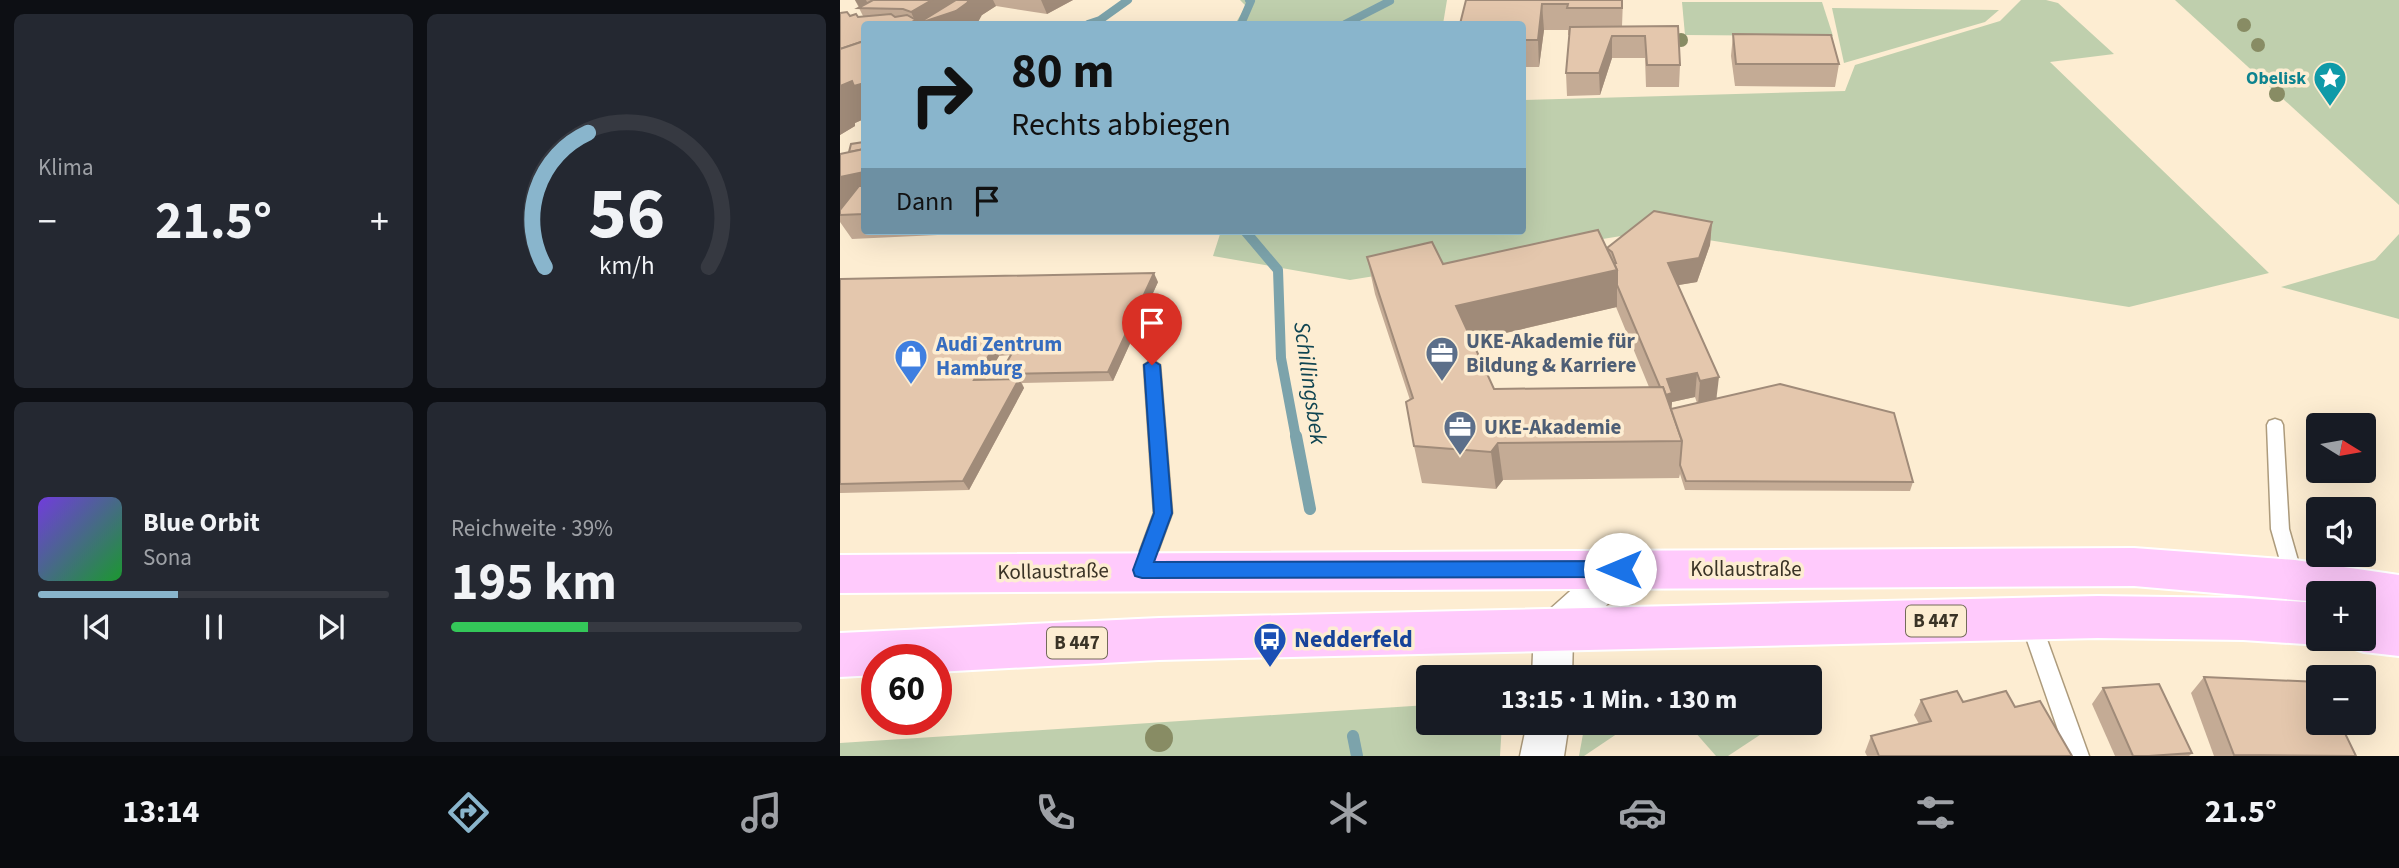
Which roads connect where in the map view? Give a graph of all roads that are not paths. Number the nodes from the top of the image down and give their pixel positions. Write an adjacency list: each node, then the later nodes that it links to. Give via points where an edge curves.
1 (1152, 365): 4 (lane, via 1163,513)
2 (2275, 425): 6 (lane, via 2280,529)
3 (1620, 569): 4 (main road, Kollaustraße); 6 (main road, Kollaustraße, via 2134,567); 10 (street)
4 (1142, 570): 5 (main road, Kollaustraße)
5 (840, 574)
6 (2295, 579): 7 (main road, Kollaustraße)
7 (2399, 595)
8 (2029, 619): 9 (main road, B 447); 10 (main road, B 447); 17 (lane)
9 (2306, 623)
10 (1554, 630): 13 (main road, B 447, via 1159,639); 14 (street)
11 (2376, 632): 12 (main road)
12 (2399, 635)
13 (840, 655)
14 (1553, 665)
15 (1546, 735): 16 (street)
16 (1542, 756)
17 (2078, 756)

